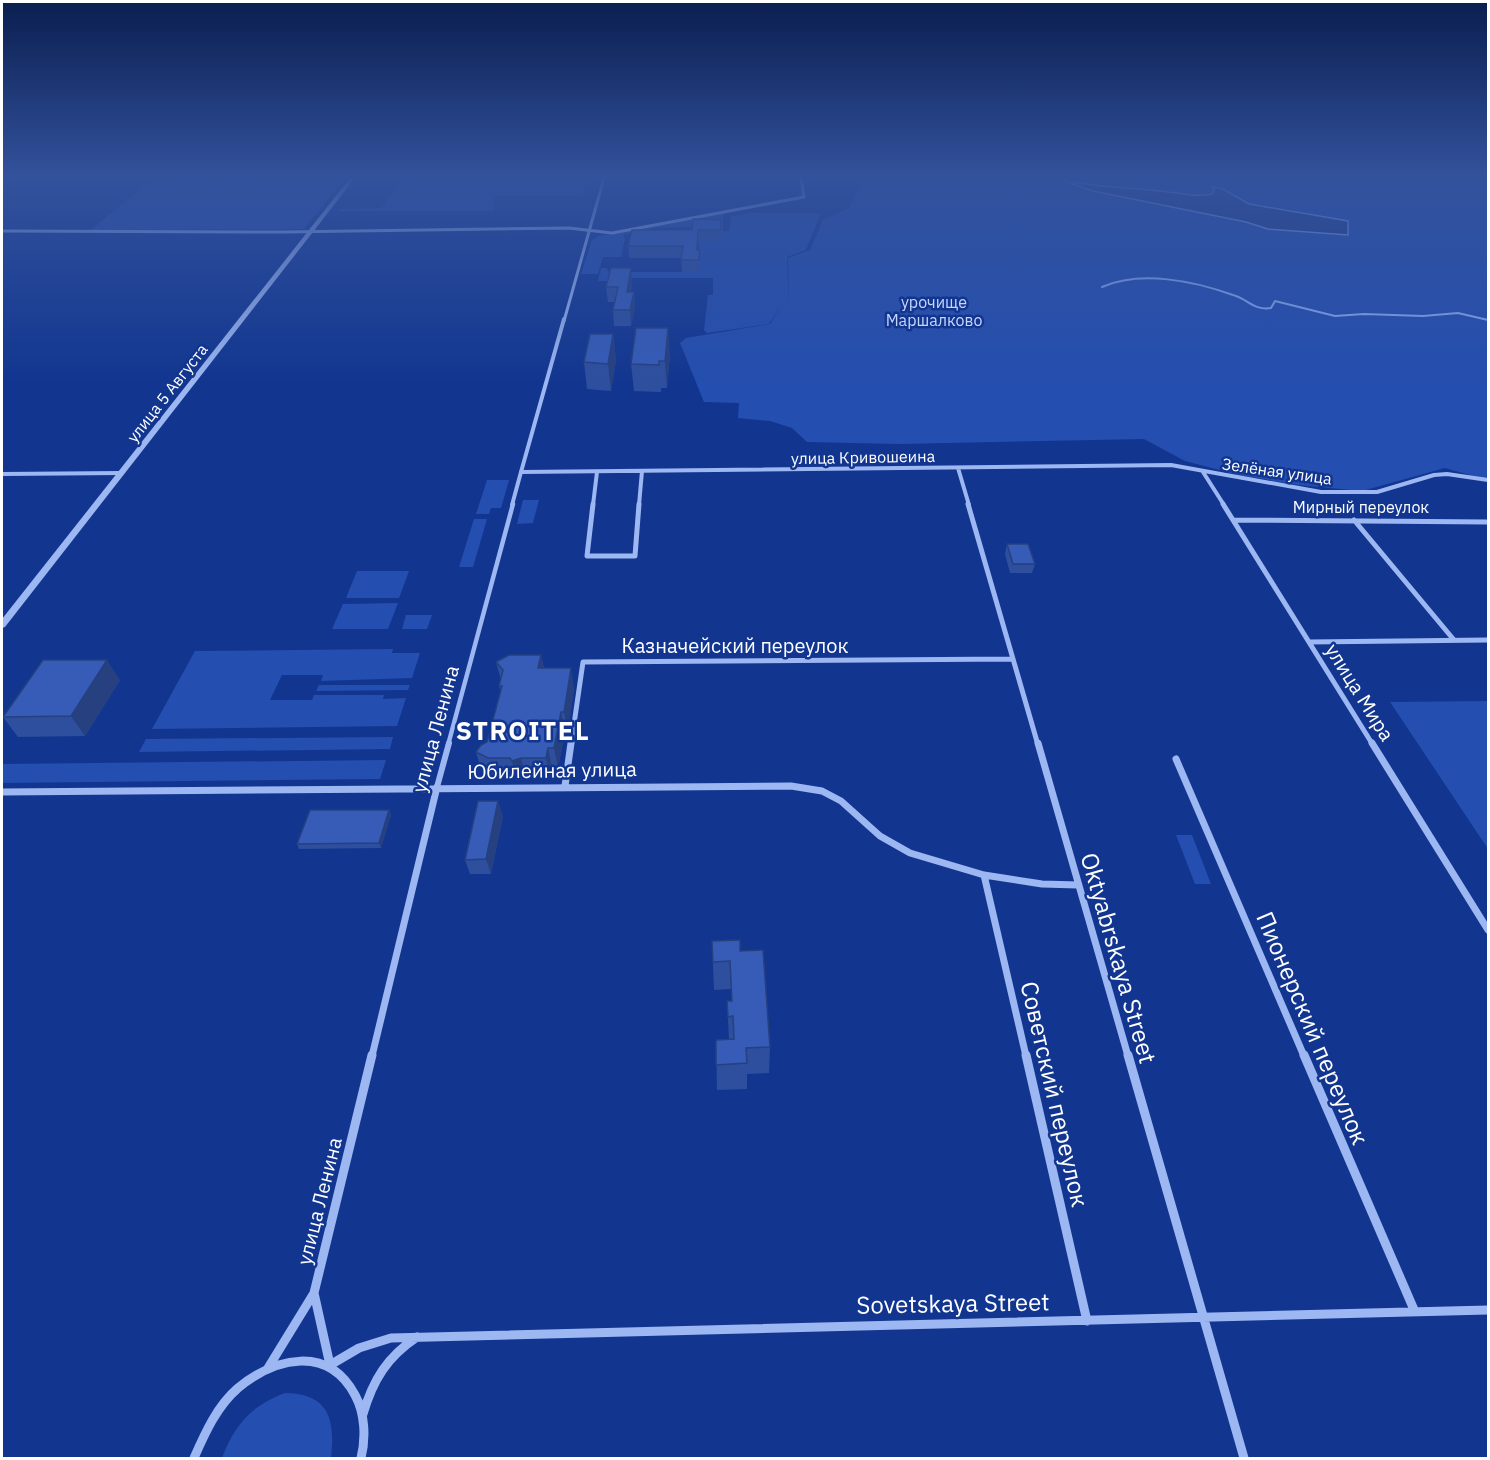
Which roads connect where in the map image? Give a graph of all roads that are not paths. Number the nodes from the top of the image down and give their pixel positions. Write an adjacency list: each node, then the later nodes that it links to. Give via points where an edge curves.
1 (299, 246): 8 (street, улица 5 Августа)
2 (584, 246): 6 (street, улица Ленина)
3 (958, 468): 5 (street, улица Кривошеина); 7 (street, улица Кривошеина, via 1171,465); 18 (street, Oktyabrskaya Street)
4 (597, 471): 5 (street, улица Кривошеина); 5 (street, via 587,555 635,556); 6 (street, улица Кривошеина)
5 (642, 471)
6 (521, 472): 21 (street, улица Ленина)
7 (1203, 472): 10 (street, Зелёная улица, via 1321,492 1377,492 1434,475 1460,474); 11 (street, улица Мира)
8 (121, 473): 9 (street); 14 (street, улица 5 Августа)
9 (2, 474)
10 (1488, 480)
11 (1233, 520): 12 (street, Мирный переулок); 17 (street, улица Мира)
12 (1354, 520): 13 (street, Мирный переулок); 15 (street)
13 (1488, 522)
14 (2, 625)
15 (1454, 640): 16 (street); 17 (street)
16 (1488, 640)
17 (1309, 642): 25 (street, улица Мира)
18 (1013, 659): 20 (street, Казначейский переулок, via 583,662); 24 (street, Oktyabrskaya Street)
19 (1176, 759): 28 (street, Пионерский переулок)
20 (565, 786): 21 (street, Юбилейная улица); 23 (street, Юбилейная улица, via 770,785 822,791 841,801 880,836 910,853)
21 (437, 787): 22 (street, Юбилейная улица); 26 (street, улица Ленина)
22 (2, 792)
23 (984, 875): 24 (street, Юбилейная улица); 30 (street, Советский переулок)
24 (1078, 885): 29 (street, Oktyabrskaya Street)
25 (1488, 930)
26 (314, 1293): 32 (street); 33 (street)
27 (1488, 1310): 28 (street, Sovetskaya Street)
28 (1415, 1312): 29 (street, Sovetskaya Street)
29 (1203, 1318): 30 (street, Sovetskaya Street); 37 (street, Oktyabrskaya Street)
30 (1087, 1321): 31 (street, Sovetskaya Street)
31 (418, 1337): 32 (street, Sovetskaya Street, via 370,1342); 34 (street, via 383,1365 370,1388)
32 (330, 1365): 33 (street, via 300,1360); 34 (street, via 352,1384)
33 (268, 1368): 35 (street, via 236,1390 216,1414)
34 (363, 1415): 36 (street)
35 (194, 1458)
36 (361, 1458)
37 (1244, 1458)

